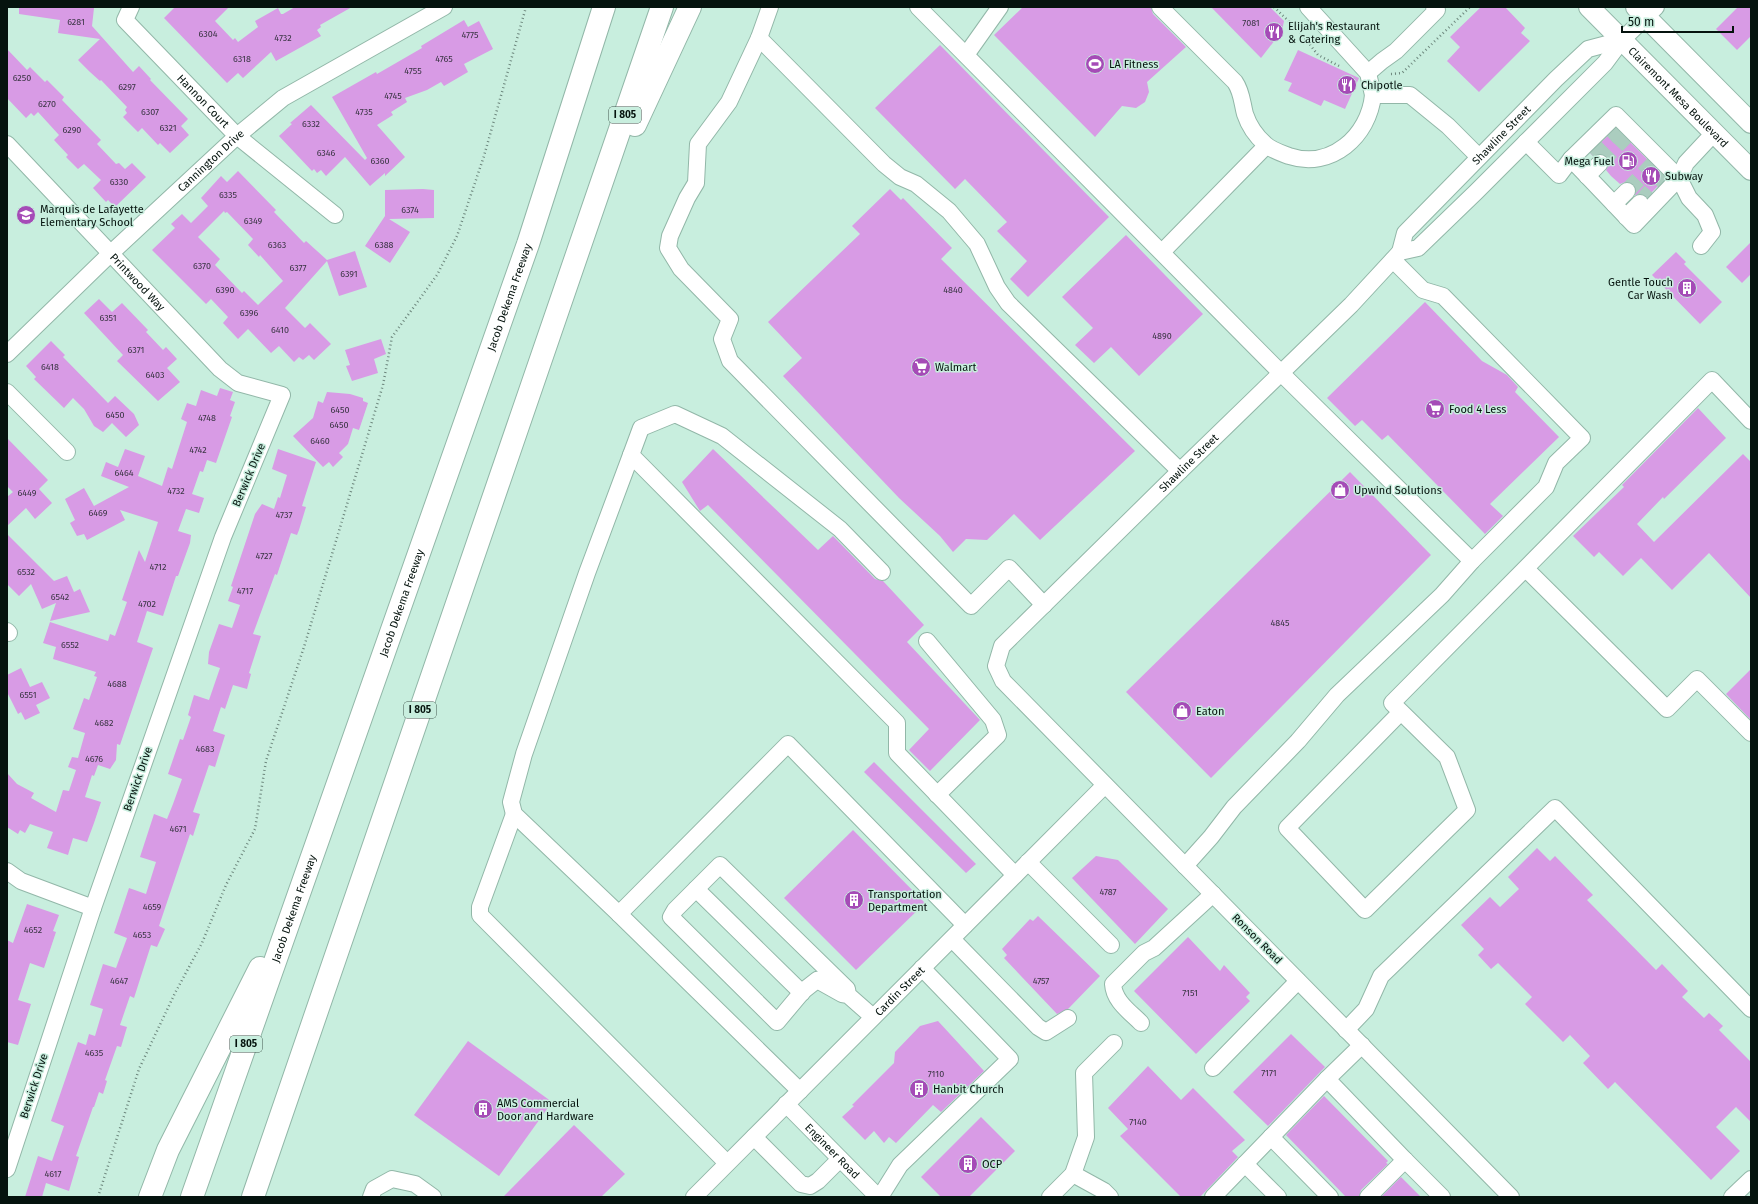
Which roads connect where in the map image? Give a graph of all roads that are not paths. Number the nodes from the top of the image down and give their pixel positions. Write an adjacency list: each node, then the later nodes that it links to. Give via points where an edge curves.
1 (131, 7): 21 (street, Hannon Court, via 125,20)
2 (444, 7): 21 (street, Cannington Drive, via 283,98)
3 (604, 7): 64 (highway, Jacob Dekema Freeway / I 805, via 528,244)
4 (662, 7): 35 (highway, I 805)
5 (690, 7): 35 (highway)
6 (770, 7): 14 (street)
7 (918, 7): 16 (street)
8 (1000, 7): 16 (street)
9 (1160, 7): 24 (street, via 1235,82 1251,129)
10 (1308, 7): 17 (street, via 1356,58)
11 (1590, 7): 15 (main road, Clairemont Mesa Boulevard)
12 (1437, 8): 17 (street)
13 (1646, 10): 15 (street, Shawline Street); 19 (main road)
14 (758, 38): 47 (street, via 884,164 900,178 916,184 949,211 977,244 1008,304); 51 (street, via 729,102 698,144 696,183 670,236 668,248 681,269 730,319 722,339 730,361 972,606 1010,568)
15 (1622, 40): 20 (main road, Clairemont Mesa Boulevard); 22 (street, Shawline Street, via 1605,63); 25 (street, Shawline Street, via 1588,49)
16 (966, 55): 37 (street)
17 (1369, 76): 18 (street)
18 (1373, 96): 24 (street, via 1372,108 1358,134 1333,155 1309,160 1294,158); 25 (street, via 1410,95)
19 (1751, 123)
20 (1714, 133): 28 (main road, Clairemont Mesa Boulevard); 29 (street)
21 (237, 136): 33 (street, Hannon Court); 38 (street, Cannington Drive)
22 (1526, 142): 27 (street, via 1559,175); 39 (street, Shawline Street, via 1418,248)
23 (7, 144): 38 (street, Printwood Way)
24 (1266, 146): 37 (street)
25 (1480, 157): 39 (street, Shawline Street, via 1405,233)
26 (1596, 159): 27 (street)
27 (1579, 167): 29 (street, via 1616,115); 32 (street)
28 (1751, 170)
29 (1673, 173): 34 (street, via 1634,225); 36 (street, via 1689,198 1705,215 1712,232)
30 (1627, 191): 32 (street)
31 (1640, 203): 34 (street)
32 (1614, 204): 34 (street)
33 (335, 215)
34 (1626, 217)
35 (588, 223): 97 (highway, I 805)
36 (1701, 246)
37 (1162, 252): 41 (street)
38 (110, 254): 40 (street, Cannington Drive); 43 (street, Printwood Way, via 220,369 238,383)
39 (1396, 256): 41 (street, Shawline Street, via 1351,305); 48 (street, via 1423,290 1443,296 1582,438 1556,463 1546,487)
40 (7, 354)
41 (1281, 373): 47 (street, Shawline Street); 48 (street)
42 (7, 392): 45 (street)
43 (282, 395): 66 (street, Berwick Drive, via 222,537)
44 (1751, 421): 49 (street, via 1712,380)
45 (67, 452)
46 (631, 455): 50 (street, via 641,428 675,414 722,436 840,529); 57 (street, via 897,723 897,753); 58 (street, via 524,754 511,802)
47 (1180, 471): 51 (street, Shawline Street)
48 (1472, 561): 60 (street, via 1442,595 1337,694 1298,741 1234,807)
49 (1526, 569): 54 (street, via 1392,703); 55 (street, via 1667,709 1697,679)
50 (882, 572)
51 (1044, 605): 53 (street, Shawline Street, via 1002,646 996,666)
52 (927, 641): 57 (street, via 993,720 998,735)
53 (1003, 681): 56 (street, Ronson Road)
54 (1401, 712): 54 (street, via 1287,828 1365,910 1467,810 1447,757)
55 (1751, 733)
56 (1105, 785): 59 (street, Cardin Street); 60 (street, Ronson Road)
57 (937, 795): 62 (street)
58 (514, 814): 67 (street); 90 (street, via 480,906 480,915)
59 (1028, 862): 62 (street, Cardin Street); 70 (street)
60 (1185, 866): 65 (street, Ronson Road)
61 (7, 871): 66 (street, via 21,881)
62 (1015, 875): 68 (street, Cardin Street)
63 (696, 889): 73 (street); 73 (street, via 671,916 777,1022); 74 (street, via 720,864 847,989)
64 (300, 890): 95 (highway, via 168,1150); 96 (highway, Jacob Dekema Freeway / I 805)
65 (1213, 894): 72 (street, Ronson Road); 78 (street, via 1154,948 1144,953 1113,984 1118,1001)
66 (93, 908): 92 (street, Berwick Drive)
67 (620, 914): 68 (street, via 788,744); 84 (street)
68 (965, 925): 69 (street, Cardin Street)
69 (952, 939): 71 (street, Cardin Street); 77 (street, via 1038,1027 1046,1032)
70 (1110, 945)
71 (922, 968): 76 (street, Cardin Street); 101 (street, via 1010,1059 900,1165)
72 (1298, 981): 79 (street, Ronson Road); 82 (street)
73 (802, 992): 74 (street, via 817,980)
74 (848, 995): 76 (street)
75 (1751, 1009): 79 (street, via 1555,808 1381,976 1366,1009)
76 (873, 1017): 84 (street, Cardin Street)
77 (1068, 1018)
78 (1141, 1023)
79 (1346, 1030): 81 (street, Ronson Road)
80 (1114, 1043): 93 (street, via 1084,1073 1086,1137)
81 (1362, 1045): 83 (street); 109 (street, Ronson Road)
82 (1213, 1068)
83 (1327, 1080): 87 (street); 89 (street)
84 (800, 1091): 85 (street, Cardin Street)
85 (786, 1104): 86 (street, Cardin Street); 88 (street, Engineer Road)
86 (754, 1137): 88 (street, via 801,1184 810,1186 818,1181); 90 (street, Cardin Street)
87 (1271, 1137): 91 (street); 106 (street)
88 (840, 1159): 101 (street, Engineer Road)
89 (1405, 1160): 107 (street); 108 (street)
90 (728, 1163): 100 (street, Cardin Street)
91 (1245, 1164): 104 (street); 105 (street)
92 (7, 1168)
93 (1073, 1174): 102 (street); 103 (street)
94 (1751, 1179): 110 (street)
95 (150, 1197)
96 (192, 1197)
97 (253, 1197)
98 (371, 1197): 99 (street, via 374,1189 392,1179 415,1184)
99 (433, 1197)
100 (694, 1197)
101 (879, 1197)
102 (1050, 1197)
103 (1110, 1197)
104 (1213, 1197)
105 (1278, 1197)
106 (1330, 1197)
107 (1368, 1197)
108 (1442, 1197)
109 (1511, 1197)
110 (1732, 1197)

